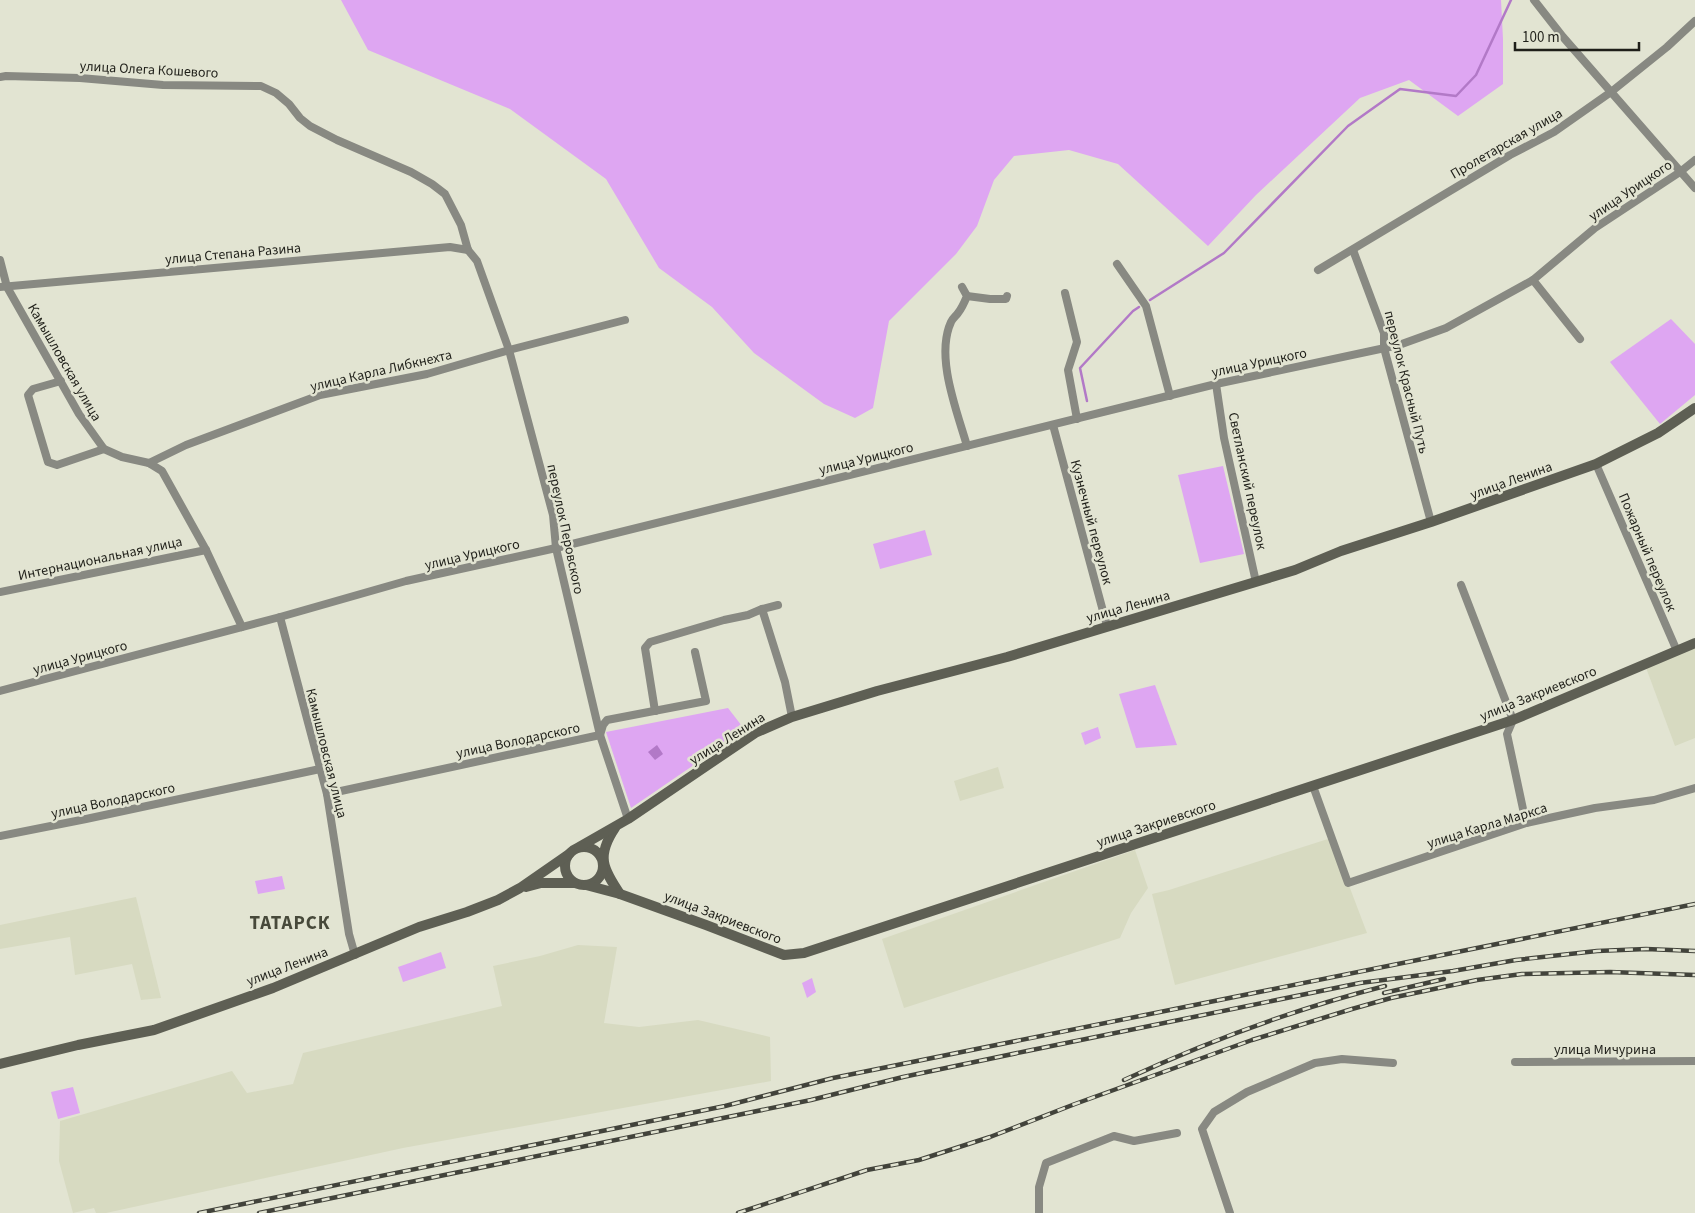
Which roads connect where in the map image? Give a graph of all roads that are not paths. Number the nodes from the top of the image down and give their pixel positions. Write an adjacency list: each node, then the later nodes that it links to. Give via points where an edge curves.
1 (1534, 0): 4 (street)
2 (1695, 21): 4 (street, Пролетарская улица, via 1667,48)
3 (0, 77): 8 (street, улица Олега Кошевого, via 261,86 276,93 310,126 411,172)
4 (1611, 92): 6 (street); 10 (street, Пролетарская улица, via 1554,132)
5 (1695, 160): 6 (street, улица Урицкого)
6 (1680, 172): 7 (street); 14 (street, улица Урицкого, via 1595,228)
7 (1695, 188)
8 (445, 194): 9 (street, переулок Перовского)
9 (468, 250): 15 (street, улица Степана Разина, via 450,247); 23 (street, переулок Перовского, via 478,261)
10 (1353, 250): 13 (street, Пролетарская улица); 22 (street, переулок Красный Путь, via 1384,333)
11 (0, 260): 15 (street, Камышловская улица)
12 (1117, 264): 26 (street, via 1146,306)
13 (1318, 270)
14 (1533, 280): 21 (street); 22 (street, улица Урицкого, via 1446,328)
15 (3, 287): 24 (street, Камышловская улица)
16 (962, 287): 18 (street)
17 (1065, 293): 28 (street, via 1077,342 1068,370)
18 (967, 296): 19 (street, via 999,300); 30 (street, via 947,334 946,364)
19 (1007, 296)
20 (625, 320): 23 (street, улица Карла Либкнехта)
21 (1580, 339)
22 (1384, 348): 25 (street, улица Урицкого); 34 (street, переулок Красный Путь)
23 (509, 350): 32 (street, улица Карла Либкнехта, via 427,374 320,395 186,445); 35 (street, переулок Перовского, via 553,515)
24 (61, 381): 31 (street, Камышловская улица); 31 (street, via 33,388 28,395 48,462 57,465)
25 (1216, 384): 26 (street, улица Урицкого); 37 (street, Светланский переулок, via 1224,438)
26 (1170, 396): 28 (street, улица Урицкого)
27 (1695, 408): 33 (main road, улица Ленина, via 1658,433)
28 (1078, 419): 29 (street, улица Урицкого)
29 (1053, 426): 30 (street, улица Урицкого); 43 (street, Кузнечный переулок)
30 (967, 446): 35 (street, улица Урицкого)
31 (104, 449): 32 (street)
32 (149, 463): 36 (street, via 162,471)
33 (1596, 464): 34 (main road, улица Ленина); 46 (street, Пожарный переулок)
34 (1431, 522): 37 (main road, улица Ленина)
35 (556, 548): 42 (street, улица Урицкого, via 406,581); 52 (street, переулок Перовского)
36 (206, 550): 39 (street, Интернациональная улица); 44 (street)
37 (1256, 582): 43 (main road, улица Ленина)
38 (1461, 585): 51 (street)
39 (0, 592)
40 (778, 605): 41 (street)
41 (762, 609): 49 (street, via 650,642 645,648); 50 (street, via 785,682)
42 (280, 617): 44 (street, улица Урицкого); 53 (street, Камышловская улица)
43 (1107, 626): 50 (main road, улица Ленина)
44 (242, 627): 48 (street, улица Урицкого)
45 (1695, 643): 46 (main road, улица Закриевского)
46 (1677, 651): 51 (main road, улица Закриевского)
47 (695, 652): 49 (street, улица Володарского, via 706,701)
48 (0, 691)
49 (655, 711): 52 (street, улица Володарского, via 607,720)
50 (792, 717): 57 (main road, улица Ленина, via 755,732)
51 (1513, 720): 54 (main road, улица Закриевского); 58 (street, via 1507,734)
52 (600, 735): 56 (street, улица Володарского); 57 (street, переулок Перовского)
53 (320, 769): 56 (street, Камышловская улица); 59 (street, улица Володарского)
54 (1313, 786): 58 (street, улица Карла Маркса, via 1348,884); 66 (main road, улица Закриевского, via 804,953 784,955)
55 (1695, 788): 58 (street, улица Карла Маркса, via 1654,800 1595,808)
56 (327, 794): 67 (street, Камышловская улица)
57 (628, 820): 60 (main road, улица Ленина); 62 (main road, via 616,827 609,837)
58 (1526, 824)
59 (0, 836)
60 (579, 847): 61 (main road, улица Ленина); 62 (main road, via 591,848)
61 (569, 854): 63 (main road, via 564,866); 65 (main road, улица Ленина)
62 (603, 863): 64 (main road, via 601,875); 66 (main road)
63 (574, 882): 64 (main road); 65 (main road, via 541,883)
64 (586, 885): 66 (main road, улица Закриевского)
65 (520, 888): 67 (main road, улица Ленина, via 498,900)
66 (620, 894)
67 (356, 954): 71 (main road, улица Ленина, via 154,1030)
68 (1695, 1061): 69 (street, улица Мичурина)
69 (1515, 1062)
70 (1393, 1063): 74 (street, via 1342,1059 1315,1063 1247,1092 1214,1112 1202,1129)
71 (0, 1064)
72 (1177, 1133): 73 (street, via 1134,1142 1114,1136 1046,1164 1039,1187)
73 (1039, 1213)
74 (1230, 1213)

